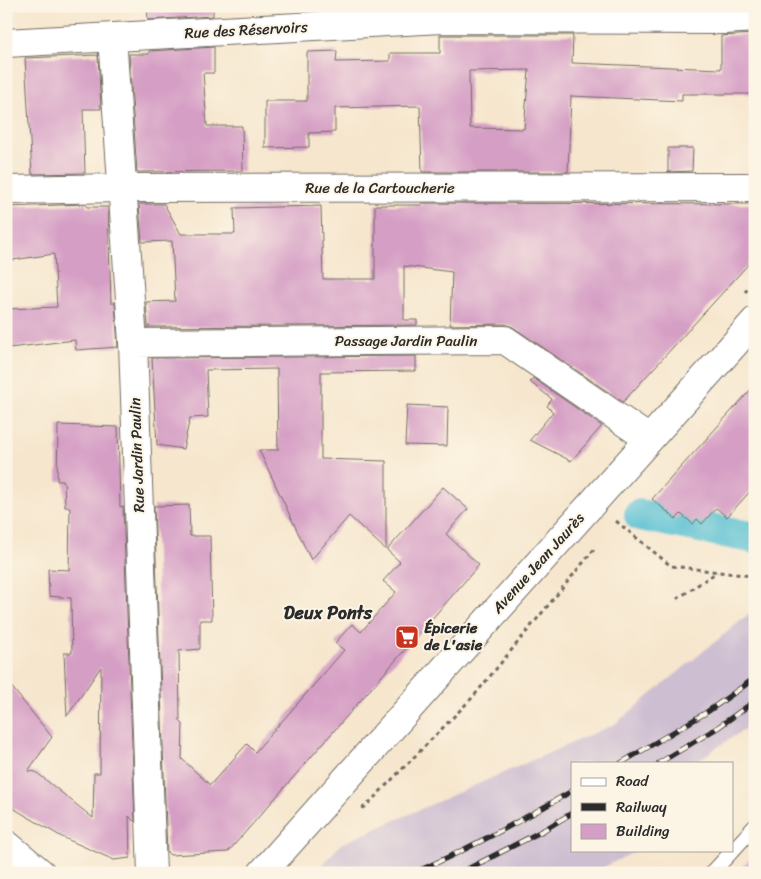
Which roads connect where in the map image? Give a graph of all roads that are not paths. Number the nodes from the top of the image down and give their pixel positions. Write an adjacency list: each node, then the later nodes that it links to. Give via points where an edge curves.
1 (749, 14): 2 (street, Rue des Réservoirs, via 725,20 441,19)
2 (112, 37): 3 (street, Rue des Réservoirs); 5 (street, Rue Jardin Paulin)
3 (6, 43)
4 (755, 187): 5 (street, Rue de la Cartoucherie)
5 (122, 188): 6 (street, Rue de la Cartoucherie); 8 (street, Rue Jardin Paulin)
6 (6, 190)
7 (755, 321): 9 (street, Avenue Jean Jaurès)
8 (133, 343): 9 (street, Passage Jardin Paulin, via 505,340); 15 (street, Rue Jardin Paulin)
9 (649, 439): 16 (street, Avenue Jean Jaurès)
10 (755, 826): 11 (lane)
11 (734, 849)
12 (9, 852): 14 (street)
13 (731, 852): 17 (lane)
14 (41, 873)
15 (152, 873)
16 (262, 873)
17 (712, 873)

